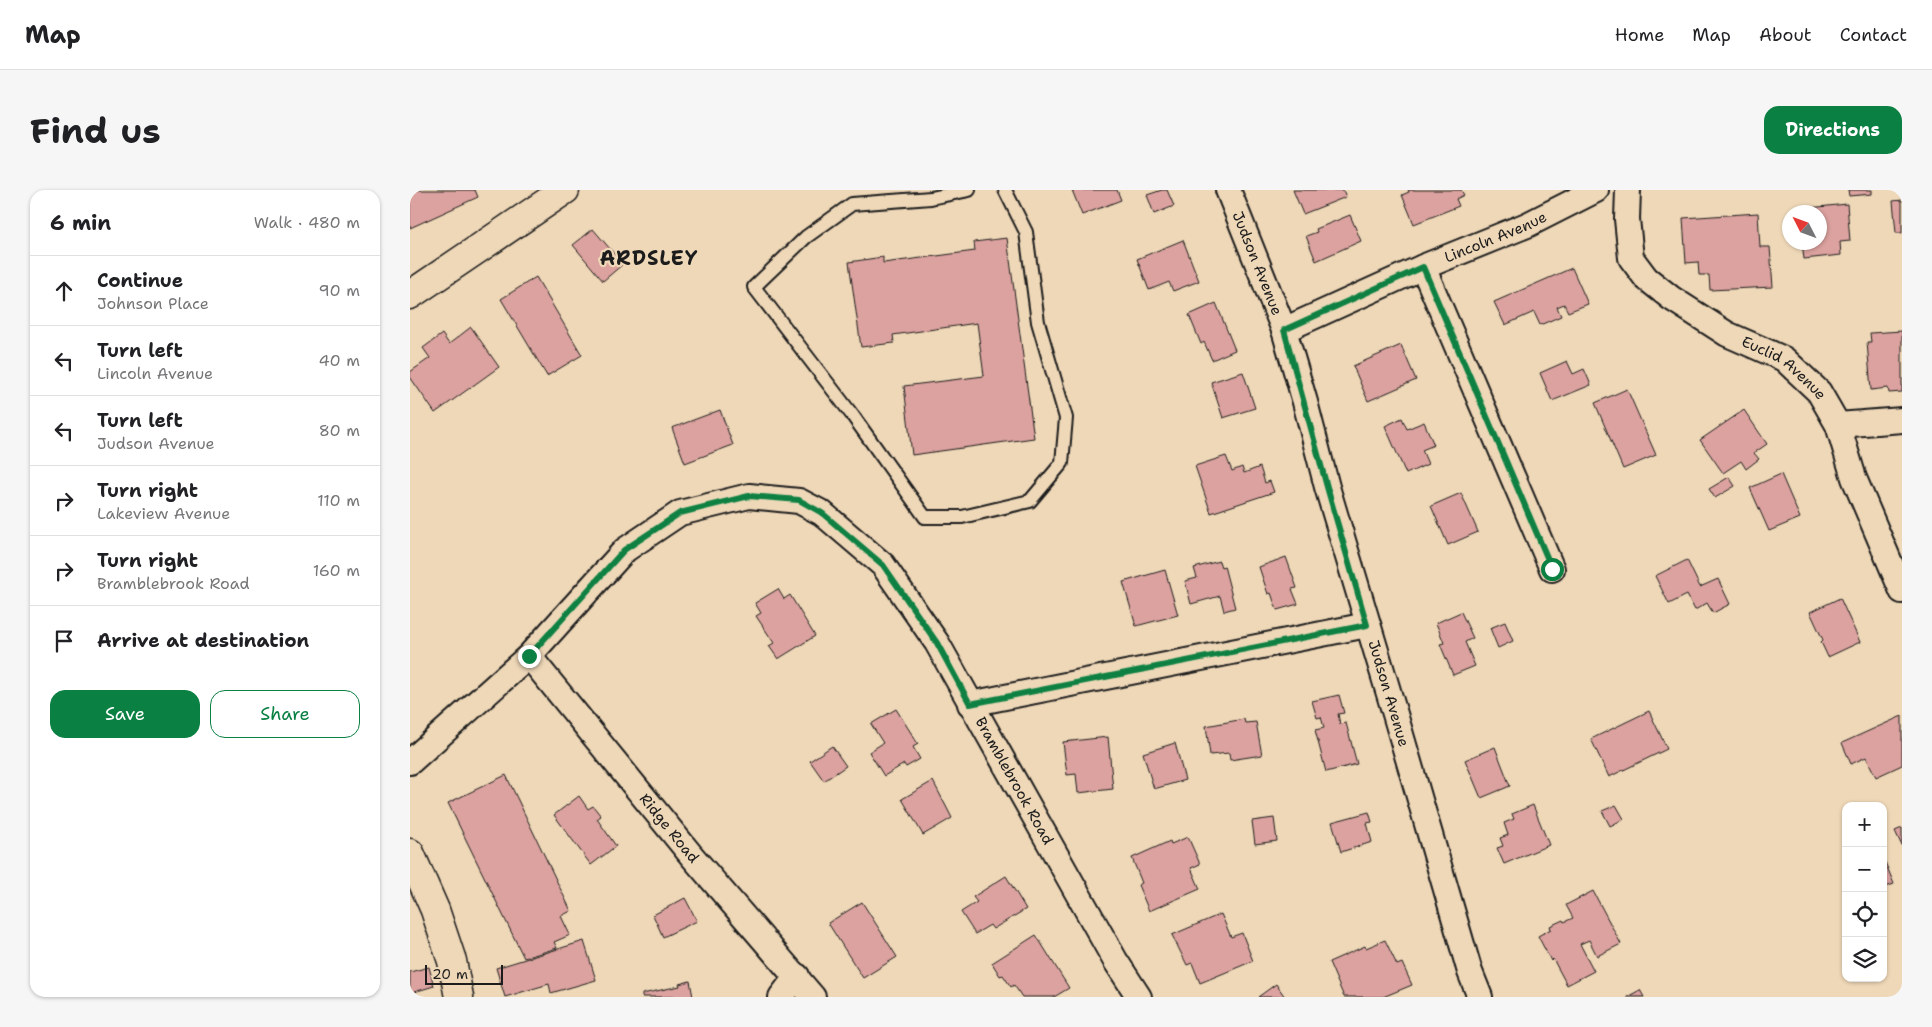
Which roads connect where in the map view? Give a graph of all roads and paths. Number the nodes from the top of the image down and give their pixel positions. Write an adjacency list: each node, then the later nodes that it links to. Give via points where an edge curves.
1 (565, 190): 8 (main road)
2 (970, 190): 3 (lane, via 931,198 852,204 806,237 754,287 925,517 962,517 1030,501 1062,462 1066,418 1038,322 1026,232)
3 (1005, 190)
4 (1228, 190): 9 (street, Judson Avenue)
5 (1596, 190): 7 (street, Lincoln Avenue, via 1527,225)
6 (1628, 190): 11 (street, Euclid Avenue, via 1631,258 1646,278 1727,334 1784,359 1818,392)
7 (1423, 267): 9 (street, Lincoln Avenue); 12 (street)
8 (410, 295)
9 (1284, 330): 14 (street, Judson Avenue)
10 (1902, 420): 11 (street)
11 (1838, 426): 13 (street, Euclid Avenue, via 1854,478)
12 (1552, 569)
13 (1902, 591)
14 (1367, 625): 16 (street); 24 (street, Judson Avenue)
15 (529, 656): 16 (street, Bramblebrook Road, via 624,550 680,513 749,496 799,500 822,513 883,565 937,643); 17 (street, Bramblebrook Road); 19 (street, Ridge Road, via 691,855)
16 (970, 704): 23 (street, Bramblebrook Road)
17 (410, 762)
18 (410, 853): 20 (main road, via 435,910 452,961)
19 (797, 976): 21 (street); 22 (street, Ridge Road)
20 (459, 997)
21 (781, 997)
22 (813, 997)
23 (1139, 997)
24 (1480, 997)

